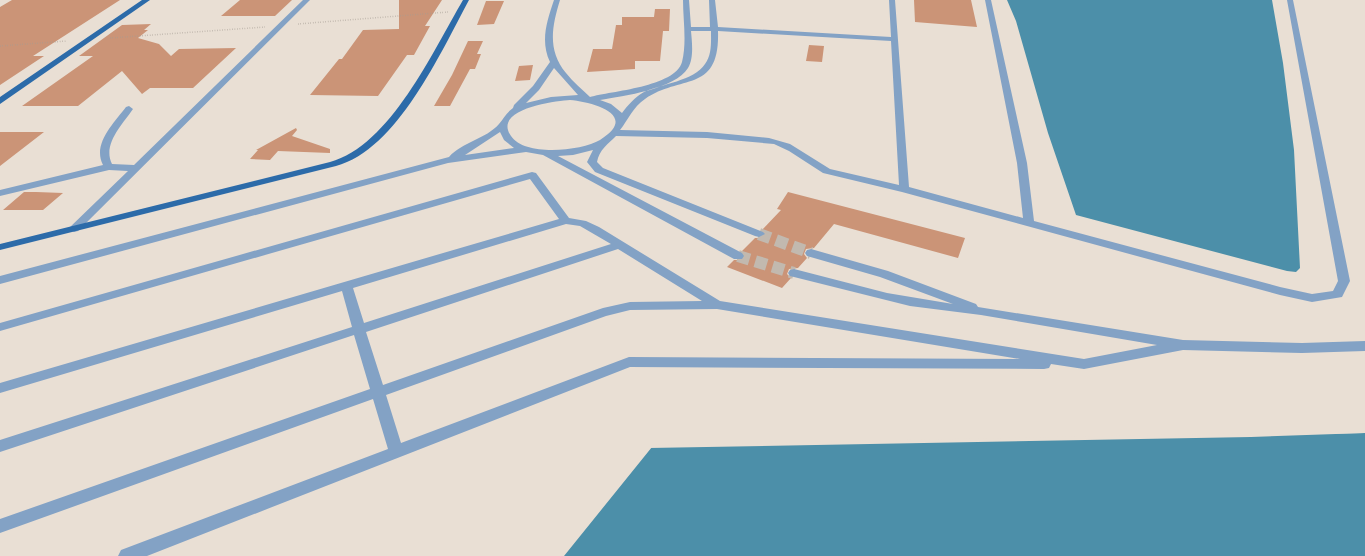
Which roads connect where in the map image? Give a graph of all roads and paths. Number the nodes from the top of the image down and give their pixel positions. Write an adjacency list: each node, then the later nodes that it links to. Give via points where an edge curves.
1 (147, 0): 14 (main road)
2 (308, 0): 11 (street)
3 (466, 0): 10 (main road)
4 (557, 0): 17 (street, via 548,29)
5 (686, 0): 12 (street)
6 (712, 0): 13 (street)
7 (892, 0): 15 (street)
8 (988, 0): 34 (street, via 1022,163)
9 (1290, 0): 34 (street, via 1344,281 1338,294 1312,298 1286,292)
10 (459, 11): 11 (path); 35 (main road, via 420,81 393,120 373,143 354,157)
11 (282, 25): 14 (path); 30 (street)
12 (687, 29): 13 (street); 18 (street, via 688,58 679,73 652,86)
13 (714, 29): 15 (street); 22 (street, via 711,63 706,69 698,75 647,94 634,103)
14 (90, 39): 16 (path); 19 (main road)
15 (895, 39): 31 (street)
16 (0, 46)
17 (552, 63): 18 (street); 21 (street, via 536,88)
18 (589, 99): 21 (street, via 544,99); 22 (street, via 612,108)
19 (0, 100)
20 (129, 109): 29 (street, via 105,143 104,161)
21 (511, 114): 23 (street)
22 (620, 122): 24 (street)
23 (503, 125): 26 (street, via 504,134 510,141); 28 (street, via 491,135)
24 (614, 133): 25 (street); 31 (street, via 714,134 759,139 796,150 816,167 827,171)
25 (602, 143): 27 (street, via 571,152); 36 (street, via 592,162 599,170)
26 (526, 149): 27 (street); 28 (street)
27 (545, 153): 40 (street)
28 (447, 160): 42 (street)
29 (109, 167): 30 (street); 32 (street)
30 (136, 168): 35 (street)
31 (904, 189): 34 (street)
32 (0, 193)
33 (566, 221): 37 (street, via 582,223); 43 (street); 46 (street, via 532,175)
34 (1029, 222)
35 (74, 229): 38 (main road)
36 (759, 234)
37 (621, 244): 44 (street); 47 (street)
38 (0, 247)
39 (811, 253): 45 (street, via 884,274)
40 (738, 256)
41 (794, 273): 45 (street, via 921,305)
42 (0, 280)
43 (346, 286): 47 (street); 51 (street)
44 (717, 305): 50 (street); 52 (street, via 630,306 604,312)
45 (981, 311): 48 (street)
46 (0, 327)
47 (360, 329): 52 (street); 53 (street)
48 (1183, 345): 49 (street, via 1302,348); 50 (street)
49 (1365, 346)
50 (1084, 364): 54 (street, via 629,362)
51 (0, 388)
52 (379, 391): 54 (street); 55 (street)
53 (0, 446)
54 (396, 451): 56 (street)
55 (0, 526)
56 (127, 556)

